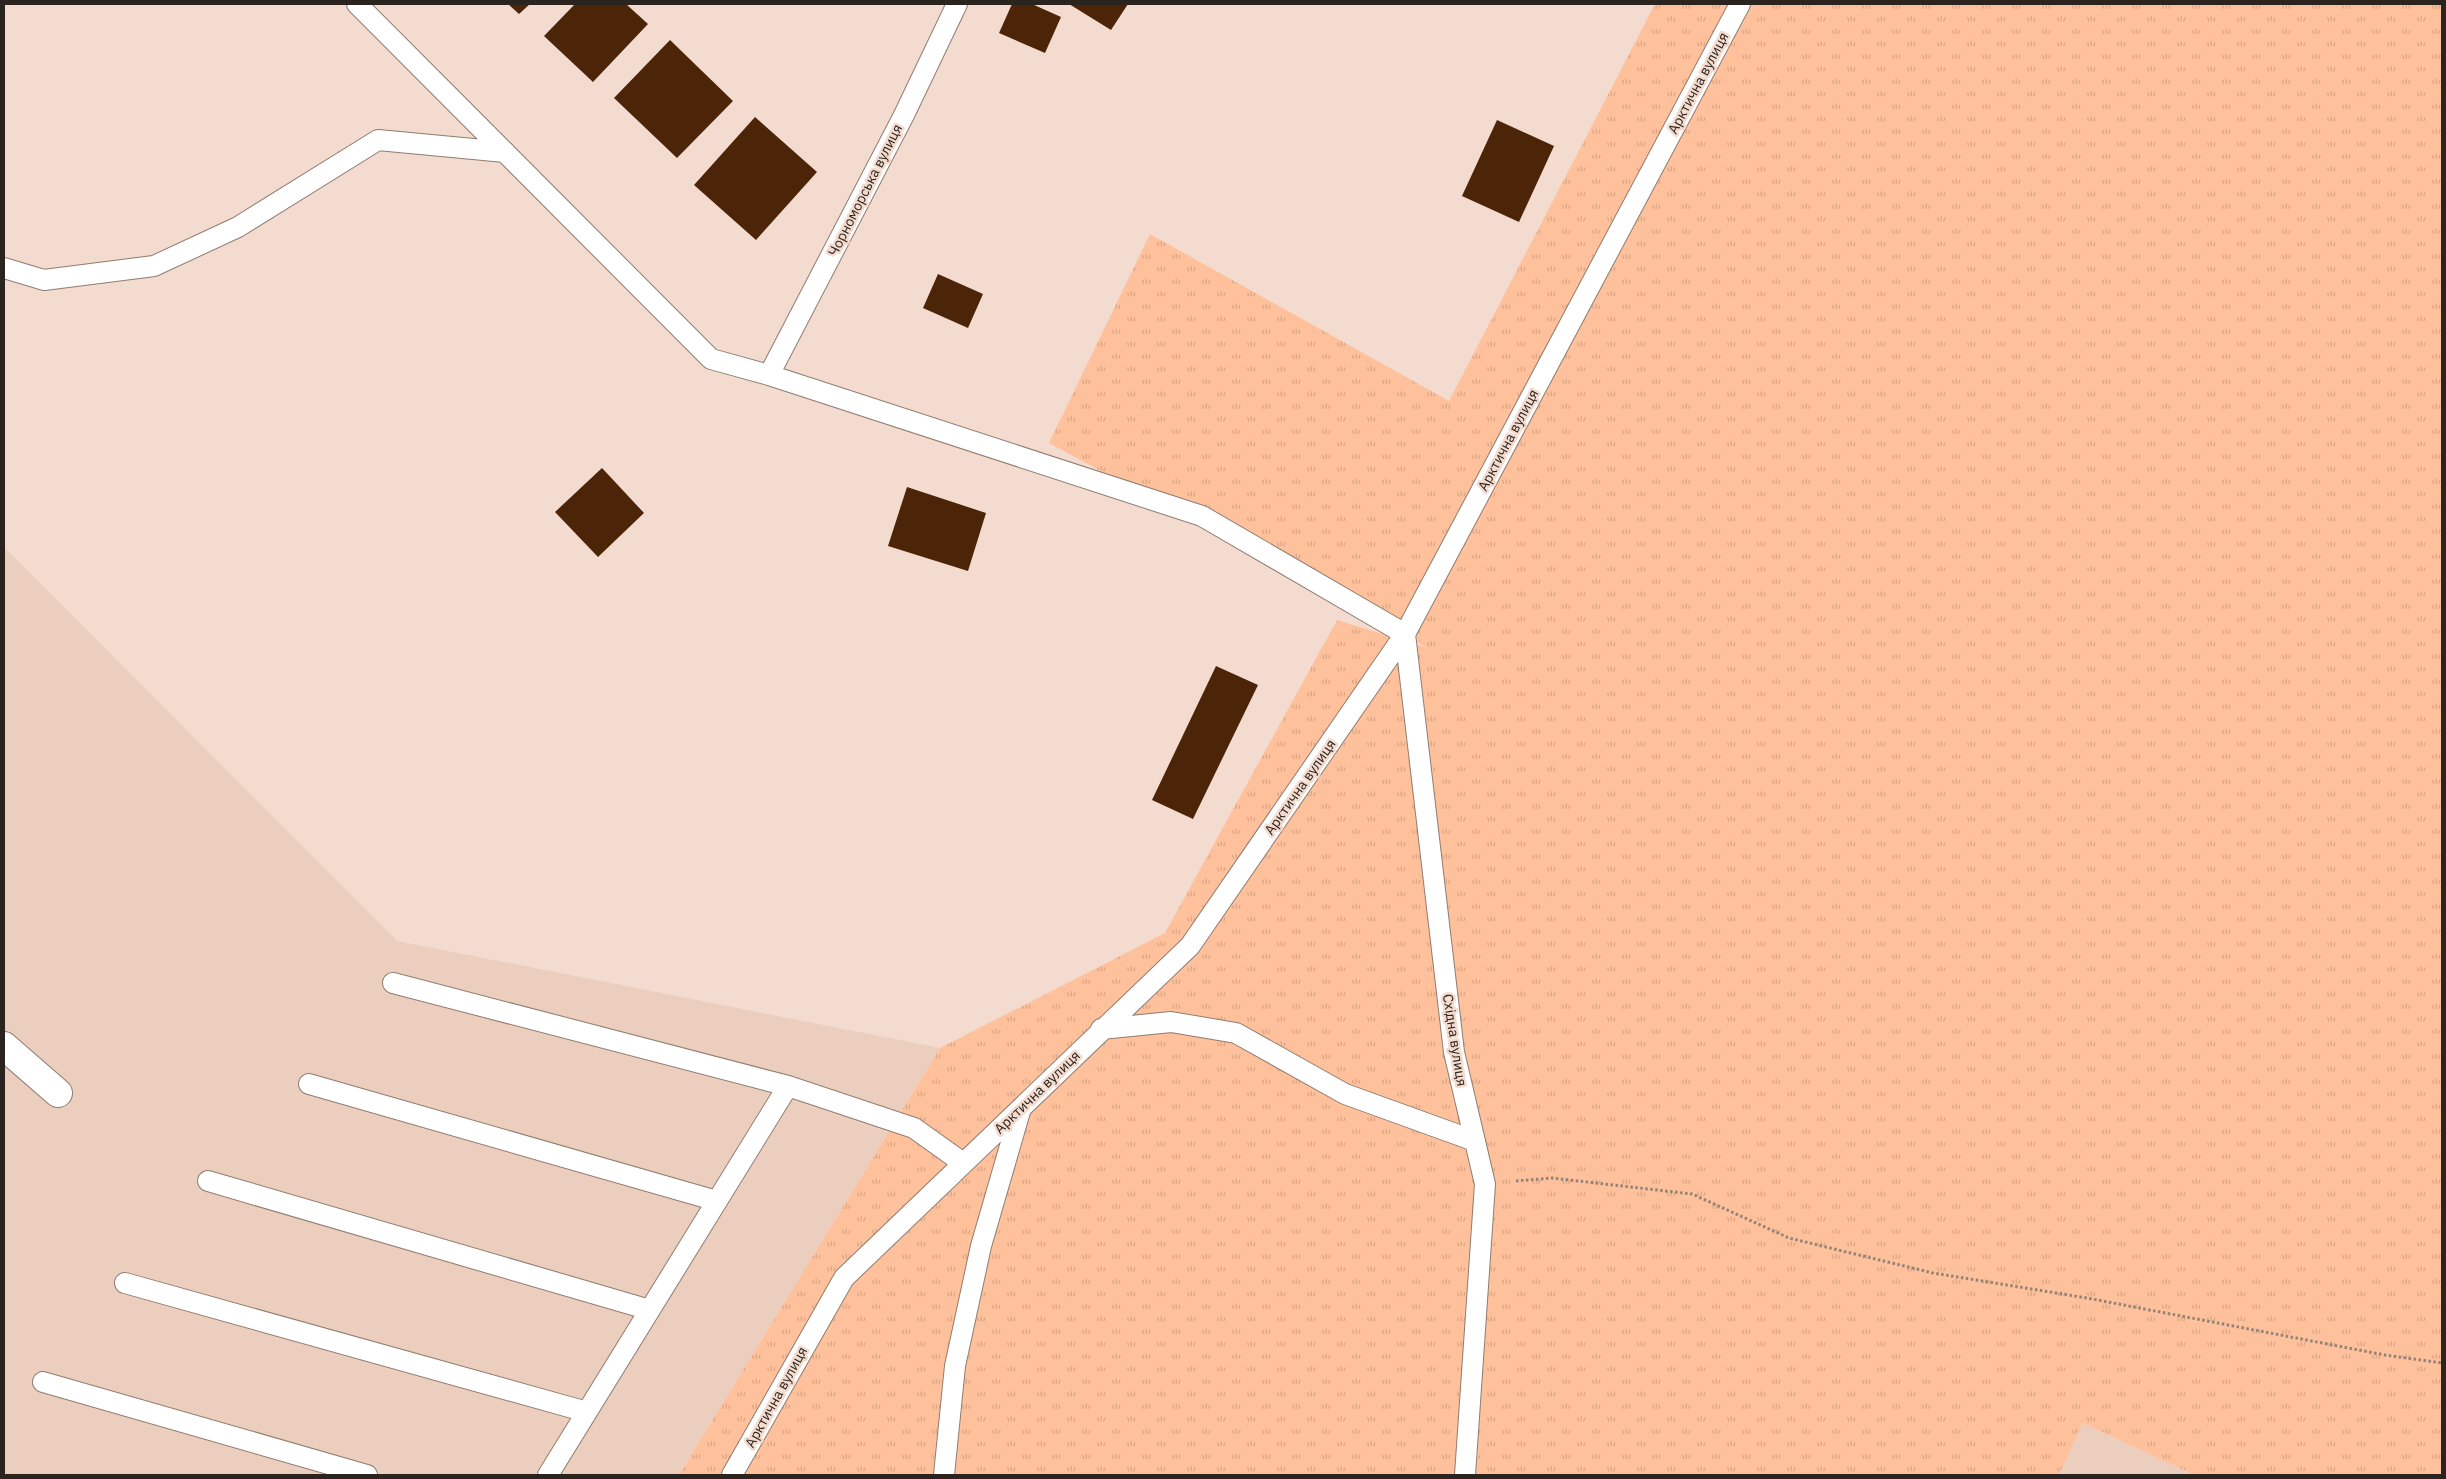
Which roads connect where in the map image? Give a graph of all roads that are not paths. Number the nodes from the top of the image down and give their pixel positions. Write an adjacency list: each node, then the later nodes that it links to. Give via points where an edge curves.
1 (357, 4): 4 (lane)
2 (957, 4): 6 (lane, Чорноморська вулиця)
3 (1740, 4): 7 (lane, Арктична вулиця)
4 (505, 152): 5 (lane, via 378,140 238,227 154,266 44,280); 6 (lane, via 711,359)
5 (4, 268)
6 (769, 375): 7 (lane, via 1202,516)
7 (1405, 634): 9 (lane, Арктична вулиця, via 1190,946); 15 (lane, Східна вулиця, via 1454,1052)
8 (394, 983): 12 (lane)
9 (1101, 1029): 14 (lane, Арктична вулиця); 15 (lane, via 1171,1022 1236,1033 1345,1094)
10 (4, 1046): 13 (street)
11 (309, 1084): 18 (lane)
12 (788, 1086): 16 (lane, via 914,1128); 18 (lane)
13 (58, 1093)
14 (1022, 1106): 16 (lane, Арктична вулиця); 26 (lane, via 981,1246 955,1366)
15 (1475, 1141): 27 (lane, Східна вулиця, via 1485,1184)
16 (964, 1163): 25 (lane, Арктична вулиця, via 844,1278)
17 (208, 1181): 20 (lane)
18 (716, 1202): 20 (lane)
19 (126, 1283): 22 (lane)
20 (650, 1310): 22 (lane)
21 (43, 1382): 23 (lane)
22 (587, 1412): 24 (lane)
23 (367, 1475)
24 (548, 1475)
25 (732, 1475)
26 (944, 1475)
27 (1465, 1475)

